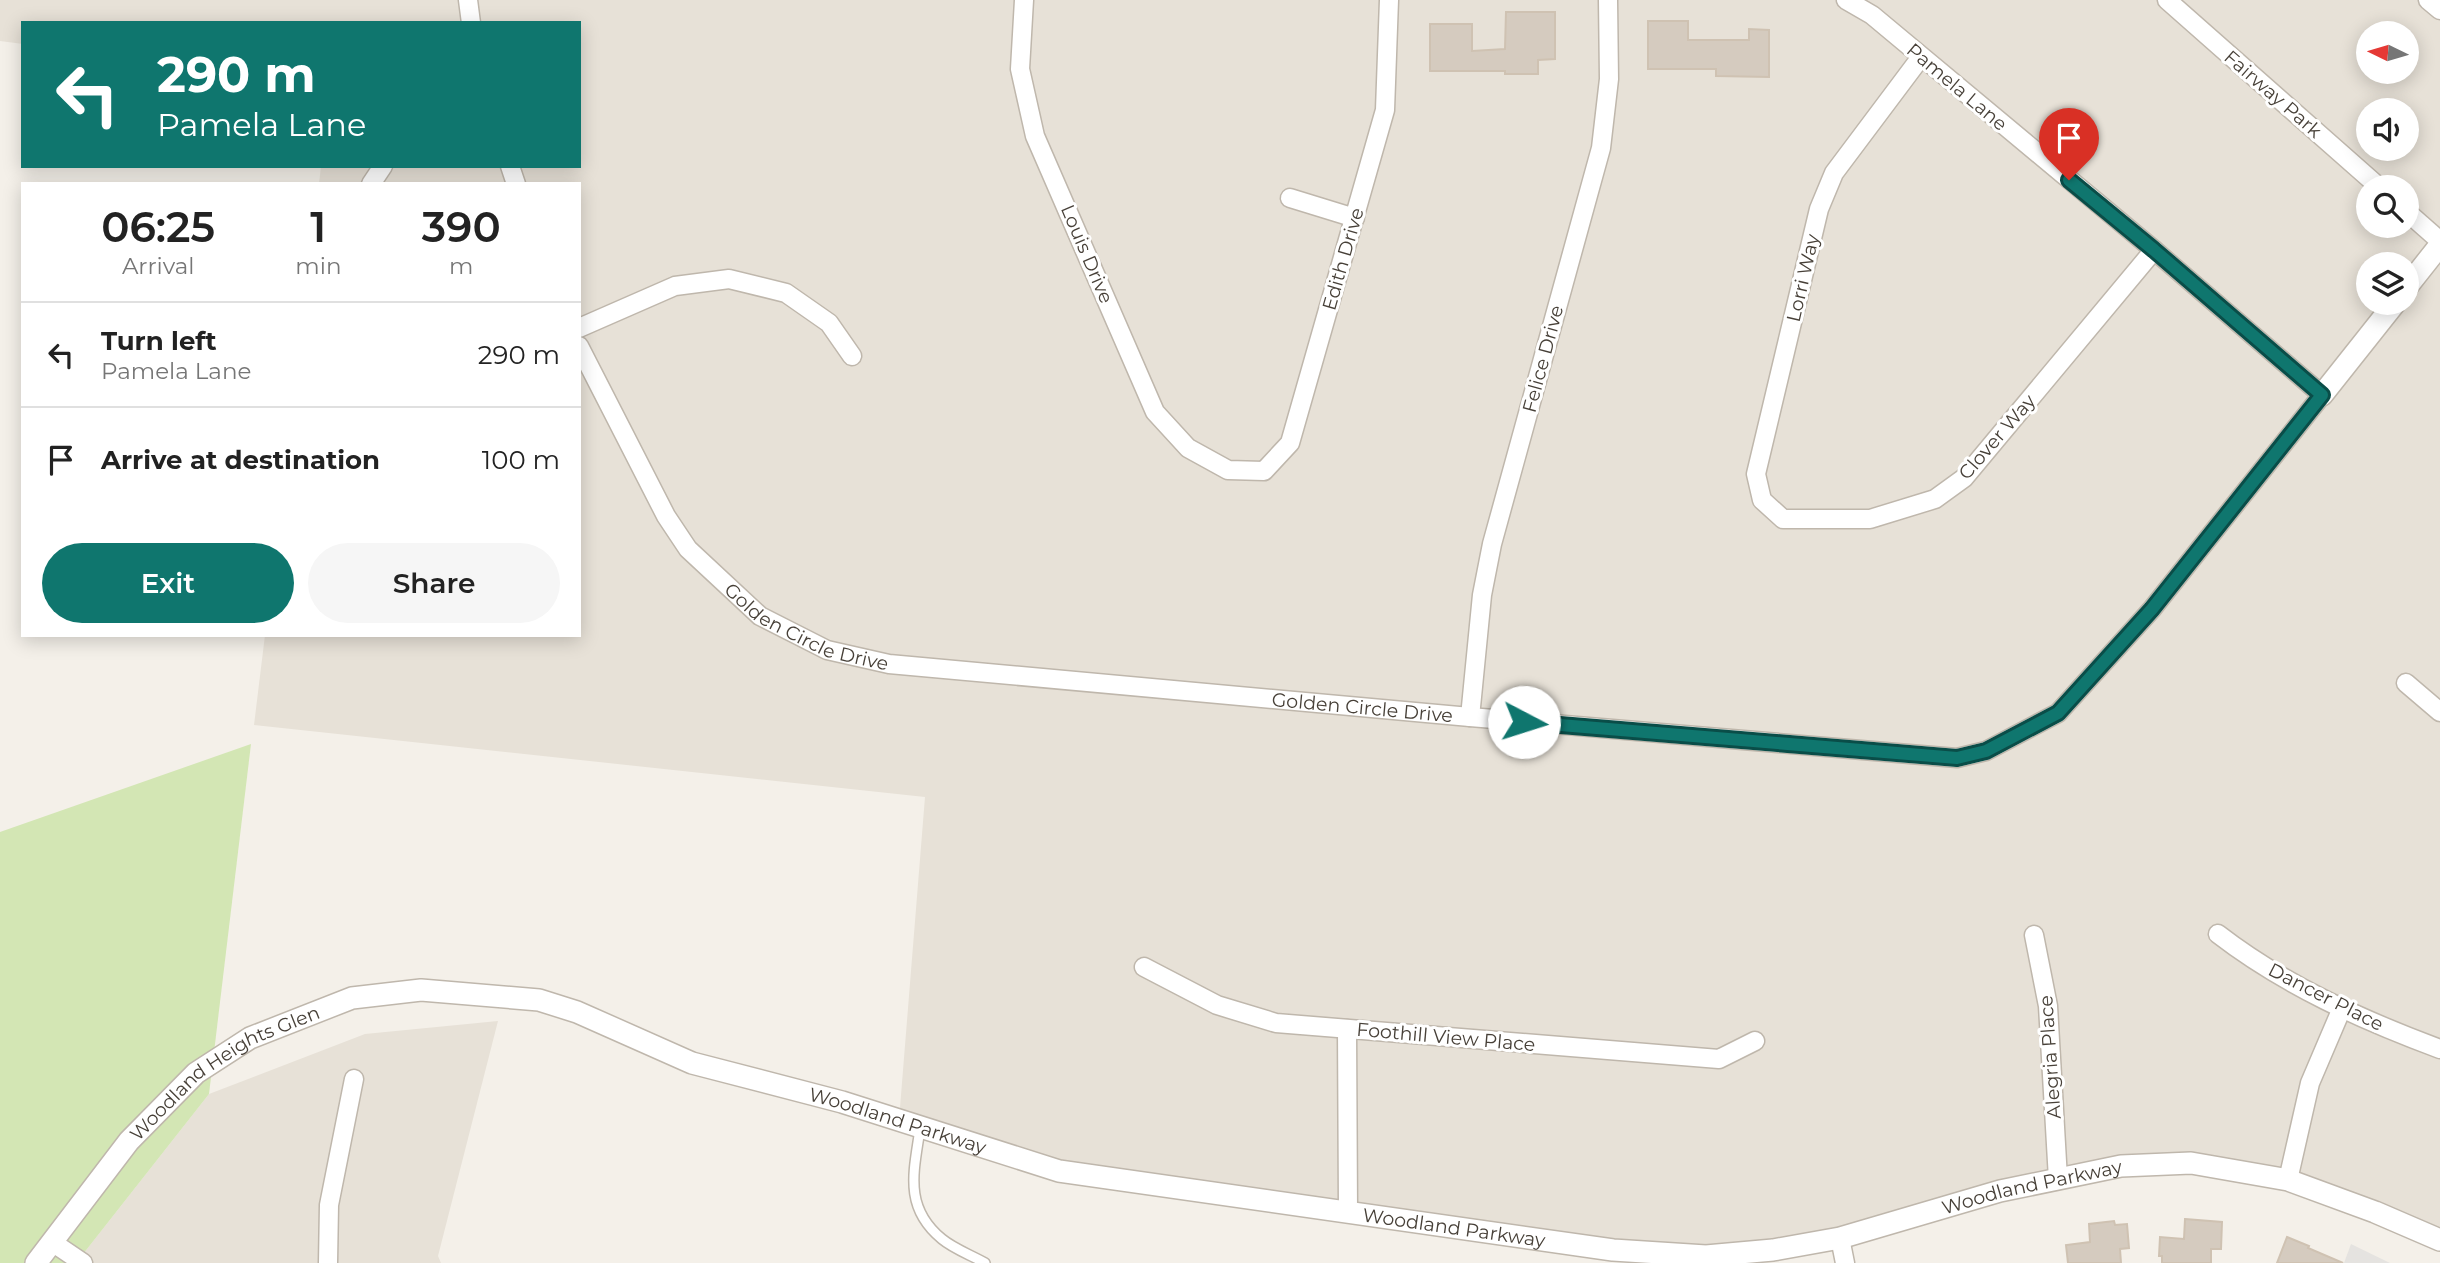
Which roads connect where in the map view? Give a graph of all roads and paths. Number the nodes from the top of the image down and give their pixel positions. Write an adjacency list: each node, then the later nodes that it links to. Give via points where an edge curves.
1 (468, 0): 9 (street)
2 (1024, 0): 23 (street, Louis Drive, via 1020,69 1035,136 1155,412 1188,448)
3 (1389, 0): 13 (street, Edith Drive, via 1385,110)
4 (1608, 0): 27 (street, Felice Drive, via 1609,79 1601,148 1492,544)
5 (1846, 0): 10 (street, Pamela Lane, via 1872,15)
6 (2167, 0): 11 (street, Fairway Park)
7 (2428, 0): 8 (street)
8 (2440, 10)
9 (471, 21)
10 (1921, 57): 16 (street, Pamela Lane); 24 (street, Lorri Way, via 1834,173 1819,209 1756,474 1762,500)
11 (2365, 175)
12 (1290, 198): 13 (street)
13 (1354, 218): 23 (street, Edith Drive, via 1290,443 1264,471)
14 (2419, 223): 15 (street)
15 (2440, 243): 17 (street)
16 (2154, 250): 22 (street, Pamela Lane); 24 (street, Clover Way, via 1964,478 1945,492 1870,519)
17 (2419, 271)
18 (2385, 315): 22 (street, Golden Circle Drive)
19 (581, 327): 21 (street, via 675,286 729,279 786,293 829,323)
20 (581, 350): 27 (street, Golden Circle Drive, via 666,516 688,549 760,616 827,650 889,664)
21 (852, 356)
22 (2322, 395): 27 (street, Golden Circle Drive, via 2152,609 2058,713 1986,751 1957,758)
23 (1228, 470)
24 (1783, 519)
25 (2406, 682): 26 (street)
26 (2440, 712)
27 (1470, 717)
28 (2218, 934): 32 (street, Dancer Place, via 2249,958)
29 (2034, 935): 38 (street, Alegria Place, via 2048,1006)
30 (1144, 967): 33 (street, Foothill View Place, via 1217,1005 1276,1023)
31 (474, 994): 37 (street, Woodland Parkway, via 539,1000 692,1063 842,1102); 43 (street, Woodland Heights Glen, via 421,990 352,998 250,1038 196,1073 138,1132)
32 (2342, 1008): 35 (street, Dancer Place); 39 (street, via 2310,1083)
33 (1347, 1029): 34 (street, Foothill View Place, via 1719,1059); 40 (street)
34 (1755, 1041)
35 (2440, 1049)
36 (354, 1079): 47 (street, via 329,1205)
37 (920, 1129): 40 (street, Woodland Parkway, via 1059,1171); 48 (lane, via 913,1190 919,1212 942,1239)
38 (2058, 1179): 39 (street, Woodland Parkway, via 2121,1166 2191,1163); 41 (street, Woodland Parkway, via 2000,1191)
39 (2288, 1180): 42 (street, Woodland Parkway)
40 (1348, 1211): 44 (street, Woodland Parkway)
41 (1840, 1238): 44 (street, Woodland Parkway); 49 (street)
42 (2440, 1240)
43 (52, 1242): 45 (street, Woodland Heights Glen); 46 (street)
44 (1706, 1260)
45 (36, 1263)
46 (82, 1263)
47 (328, 1263)
48 (985, 1263)
49 (1845, 1263)

